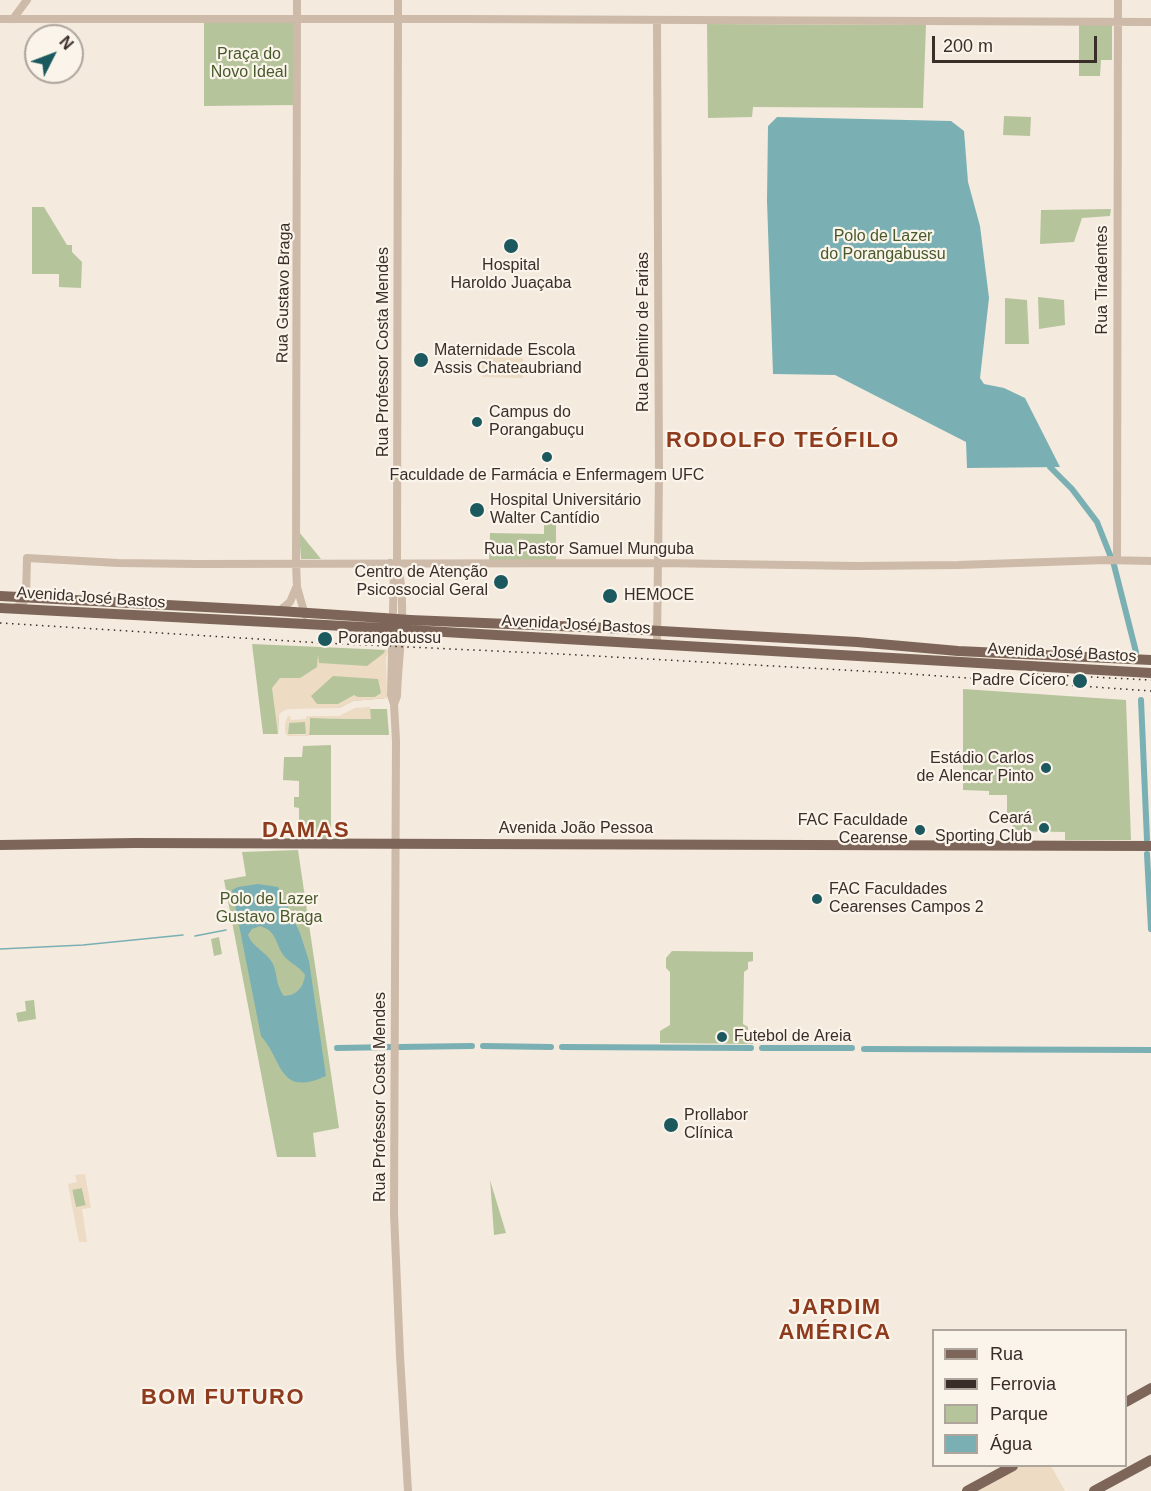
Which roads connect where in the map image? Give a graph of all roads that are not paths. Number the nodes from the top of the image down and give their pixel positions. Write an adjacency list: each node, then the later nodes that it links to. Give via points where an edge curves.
1 (27, 0): 7 (street)
2 (297, 0): 5 (street, Rua Gustavo Braga)
3 (398, 0): 8 (street, Rua Professor Costa Mendes)
4 (1119, 0): 11 (street, Rua Tiradentes)
5 (298, 18): 7 (street); 8 (street); 14 (street, Rua Gustavo Braga)
6 (0, 19): 7 (street)
7 (13, 19)
8 (398, 19): 9 (street); 15 (street, Rua Professor Costa Mendes)
9 (657, 20): 11 (street); 16 (street, Rua Delmiro de Farias)
10 (1151, 21): 11 (street)
11 (1119, 22): 12 (street, Rua Tiradentes)
12 (1112, 560): 13 (street, Rua Pastor Samuel Munguba); 16 (street, Rua Pastor Samuel Munguba, via 857,566)
13 (1151, 561)
14 (296, 563): 15 (street, Rua Pastor Samuel Munguba); 17 (street, Rua Gustavo Braga); 19 (street, Rua Pastor Samuel Munguba, via 118,563 27,558)
15 (394, 563): 16 (street, Rua Pastor Samuel Munguba); 31 (street, Rua Professor Costa Mendes, via 391,695 396,741)
16 (658, 563): 27 (street, Rua Delmiro de Farias)
17 (297, 587): 22 (street, via 290,602); 23 (street, Rua Gustavo Braga)
18 (0, 596): 19 (main road, Avenida José Bastos)
19 (26, 597): 21 (street); 22 (main road, Avenida José Bastos)
20 (0, 608): 21 (main road, Avenida José Bastos)
21 (15, 608): 25 (main road, Avenida José Bastos)
22 (279, 611): 23 (main road, Avenida José Bastos)
23 (304, 612): 24 (main road, Avenida José Bastos); 25 (street, Rua Gustavo Braga)
24 (382, 623): 25 (main road, Avenida José Bastos); 26 (main road, Avenida José Bastos, bridge)
25 (309, 625)
26 (410, 625): 27 (main road, Avenida José Bastos); 28 (main road, Avenida José Bastos)
27 (657, 631): 28 (street, Rua Delmiro de Farias); 29 (main road, Avenida José Bastos)
28 (657, 645): 30 (main road, Avenida José Bastos)
29 (1151, 660)
30 (1151, 673)
31 (396, 844): 32 (main road, Avenida João Pessoa); 33 (main road, Avenida João Pessoa); 38 (street, Rua Professor Costa Mendes, via 394,1213)
32 (0, 845)
33 (1151, 846)
34 (1151, 1388): 35 (main road)
35 (1127, 1401)
36 (1151, 1460): 40 (main road)
37 (1011, 1467): 39 (main road)
38 (408, 1491)
39 (967, 1491)
40 (1094, 1491)

